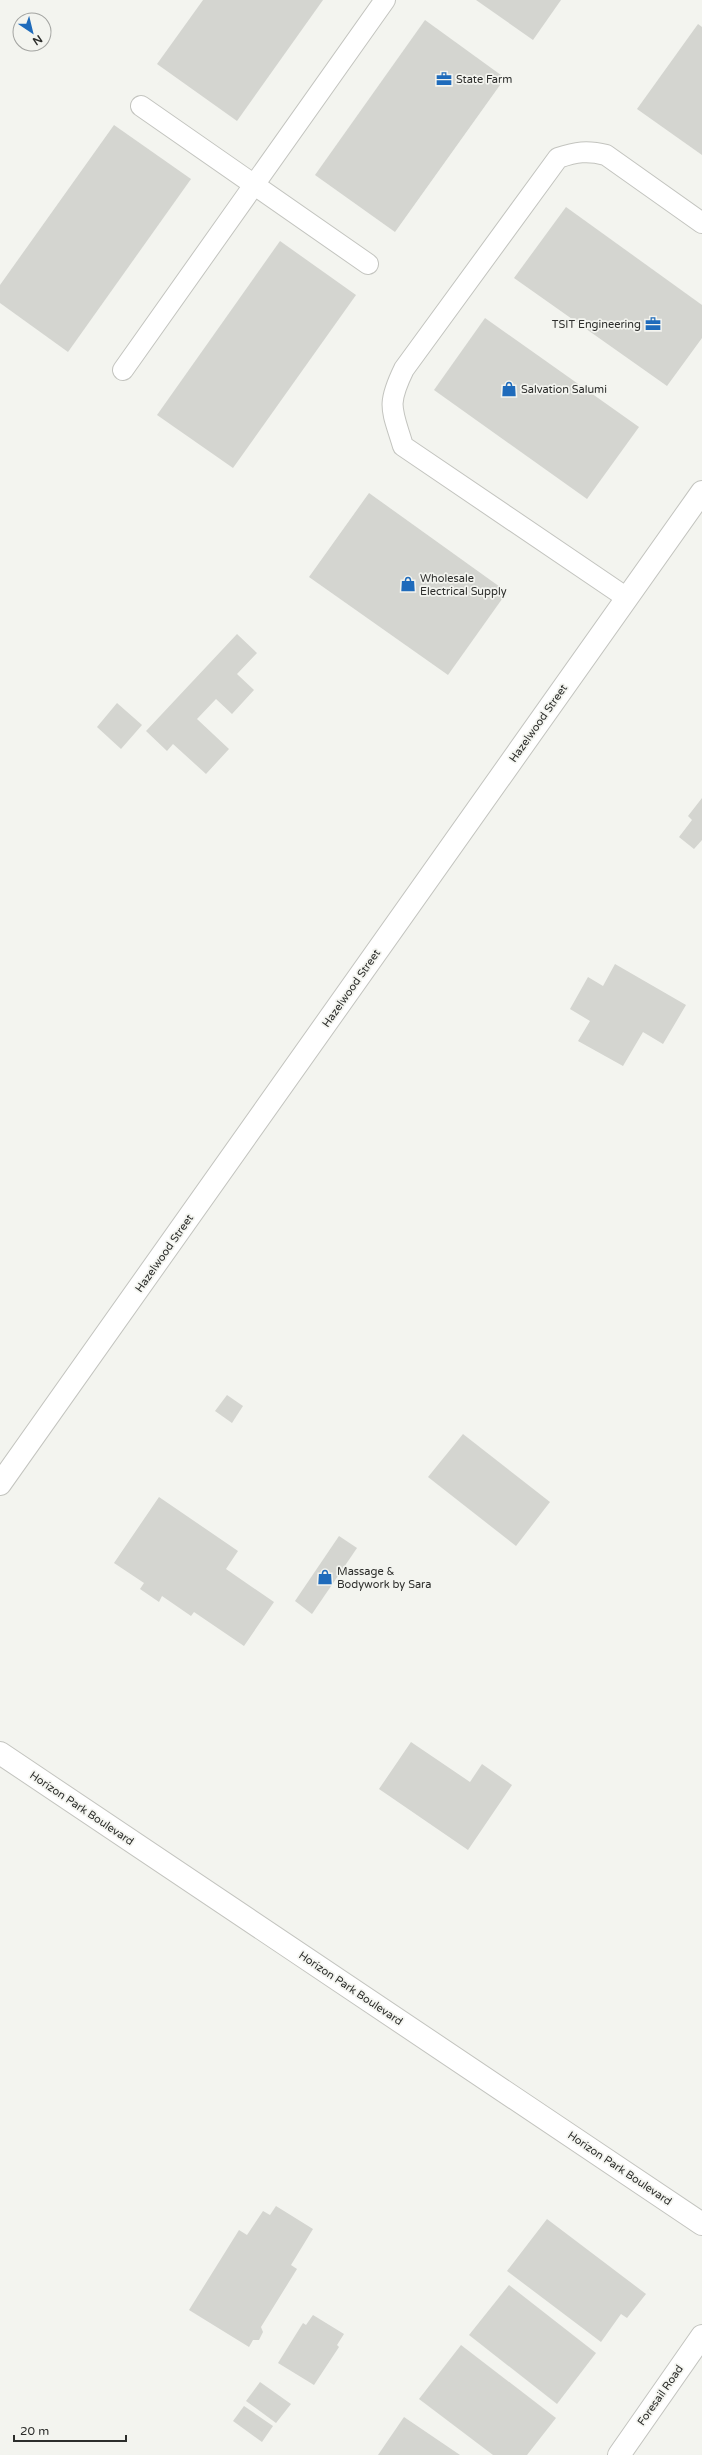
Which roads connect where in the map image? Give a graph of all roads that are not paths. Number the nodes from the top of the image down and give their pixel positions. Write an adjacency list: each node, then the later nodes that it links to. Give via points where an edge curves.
1 (385, 0): 3 (lane)
2 (141, 106): 3 (lane)
3 (254, 184): 5 (lane); 6 (lane)
4 (702, 223): 8 (lane, via 606,154 589,150 558,158 404,369 393,392 392,408 403,446)
5 (368, 264)
6 (123, 370)
7 (702, 492): 8 (street, Hazelwood Street)
8 (627, 598): 9 (street, Hazelwood Street)
9 (0, 1484)
10 (0, 1753): 11 (street, Horizon Park Boulevard)
11 (702, 2224)
12 (702, 2336): 13 (street, Foresail Road)
13 (618, 2455)

